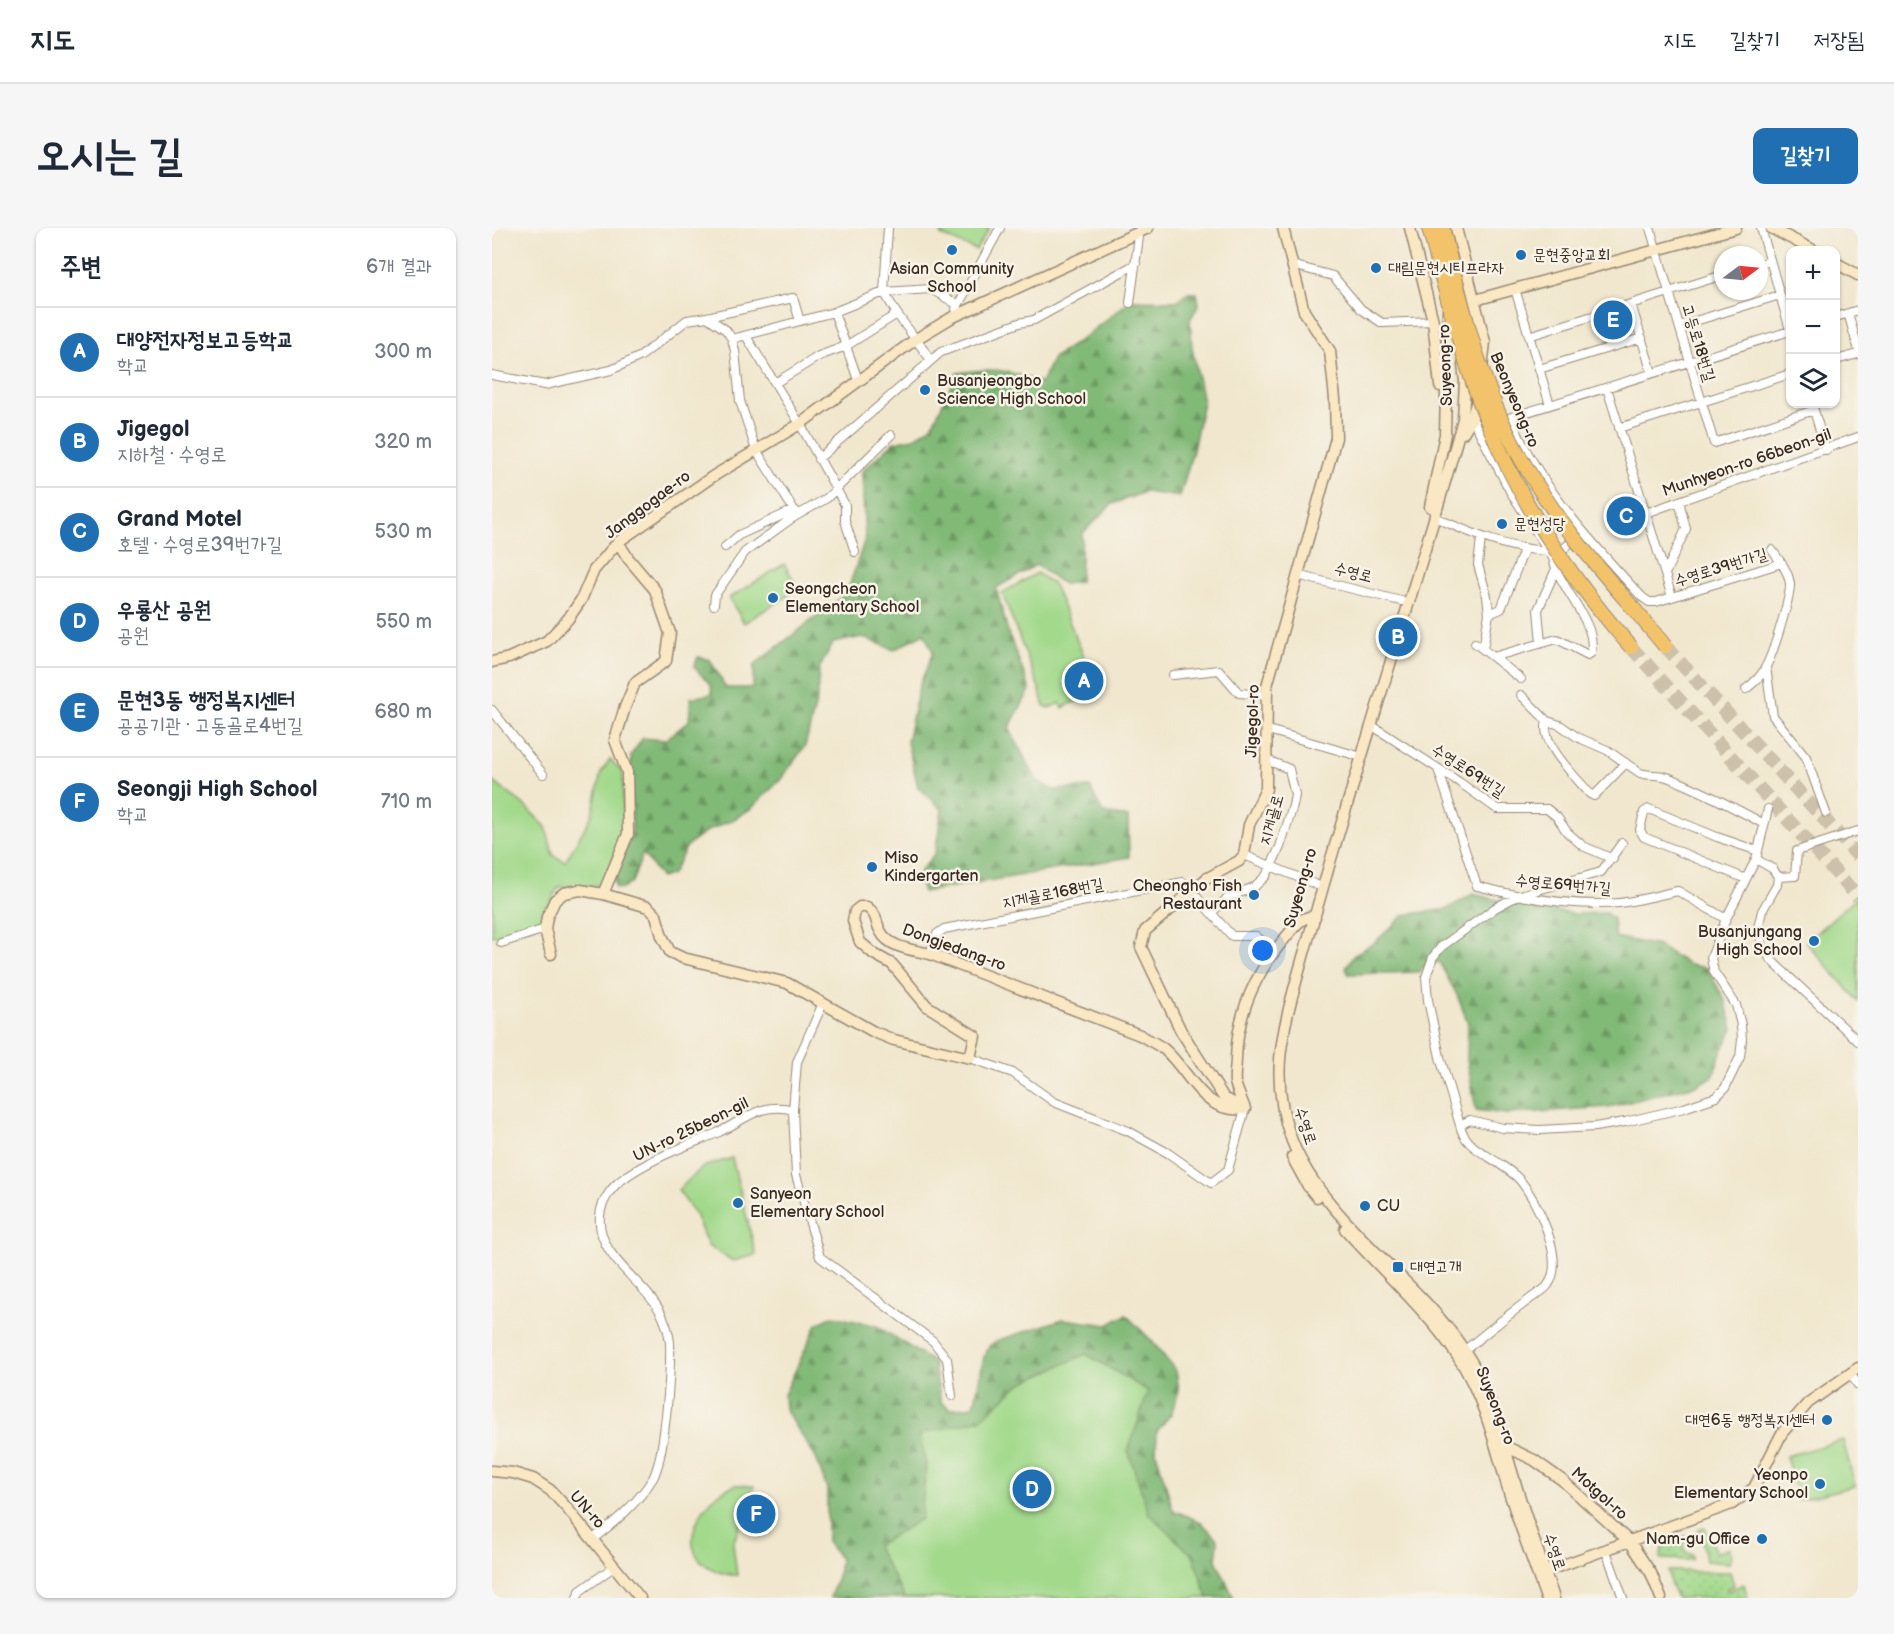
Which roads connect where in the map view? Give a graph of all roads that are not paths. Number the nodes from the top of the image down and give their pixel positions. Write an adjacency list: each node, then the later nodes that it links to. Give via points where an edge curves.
1 (888, 228): 21 (street)
2 (1000, 228): 27 (street)
3 (1283, 228): 17 (street, Jigegol-ro)
4 (1410, 228): 37 (street, Suyeong-ro)
5 (1421, 228): 65 (highway, bridge)
6 (1441, 228): 24 (street); 56 (highway); 59 (street, Suyeong-ro, via 1448,307); 65 (highway, Beonyeong-ro, bridge); 65 (street, Suyeong-ro); 97 (highway, Beonyeong-ro, bridge, via 1475,351 1505,429 1560,520)
7 (1650, 228): 13 (street, 고등로18번길)
8 (1736, 228): 13 (street)
9 (1761, 228): 14 (street)
10 (1771, 228): 12 (street)
11 (1143, 229): 15 (street); 35 (street, Janggogae-ro)
12 (1805, 246)
13 (1656, 250): 20 (street); 22 (street, 고등로18번길)
14 (1770, 261): 23 (street)
15 (1136, 264): 25 (street); 50 (street, via 1034,320 941,352)
16 (1840, 264): 18 (street)
17 (1292, 265): 37 (street, Suyeong-ro, via 1334,276 1361,309 1382,323); 89 (street, Jigegol-ro, via 1304,310 1330,351 1336,438)
18 (1858, 275)
19 (1714, 278): 22 (street)
20 (1515, 289): 24 (street); 41 (street)
21 (884, 292): 27 (street, via 931,289); 29 (street); 31 (street)
22 (1668, 292): 26 (street); 38 (street, 고등로18번길)
23 (1780, 295): 32 (street); 38 (street)
24 (1475, 300): 65 (street, via 1485,342)
25 (1130, 303)
26 (1631, 304): 41 (street); 42 (street)
27 (958, 305): 35 (street)
28 (1858, 310): 30 (street)
29 (834, 312): 36 (street); 46 (street)
30 (1848, 313): 33 (street); 43 (street)
31 (897, 314): 45 (street); 46 (street)
32 (1786, 314)
33 (1840, 316)
34 (707, 317): 36 (street, via 793,298); 44 (street); 54 (street, via 687,320 641,356 611,370 545,385)
35 (951, 318): 45 (street, Janggogae-ro)
36 (800, 321): 40 (street)
37 (1433, 321): 70 (street, Suyeong-ro)
38 (1679, 326): 51 (street, 고등로18번길)
39 (1786, 332): 51 (street)
40 (746, 336): 44 (street); 58 (street)
41 (1529, 336): 52 (street)
42 (1642, 338): 52 (street); 53 (street)
43 (1857, 338): 47 (street)
44 (732, 339): 71 (street, via 740,400)
45 (916, 339): 50 (street); 57 (street, Janggogae-ro)
46 (846, 346): 57 (street); 58 (street, via 819,356)
47 (1858, 348)
48 (1858, 354): 49 (street)
49 (1840, 359)
50 (931, 360): 73 (street)
51 (1689, 362): 53 (street); 61 (street, 고등로18번길)
52 (1539, 369): 62 (street)
53 (1652, 374): 60 (street)
54 (492, 375)
55 (1786, 376): 61 (street)
56 (1490, 378)
57 (858, 380): 66 (street, Janggogae-ro)
58 (775, 383): 66 (street)
59 (1446, 388): 65 (street, via 1448,405); 70 (street, Suyeong-ro)
60 (1607, 388): 62 (street); 67 (street, 수영로39번가길)
61 (1701, 403): 63 (street, 고등로18번길, via 1714,443); 67 (street)
62 (1550, 405): 79 (street, via 1510,417 1539,472)
63 (1810, 408)
64 (1813, 408): 72 (street)
65 (1474, 419): 78 (street, via 1456,443); 86 (street, via 1510,491); 98 (highway, Beonyeong-ro, bridge, via 1510,470 1579,585)
66 (800, 424): 71 (street, Janggogae-ro); 73 (street)
67 (1619, 428): 77 (street, 수영로39번가길)
68 (891, 435): 74 (street)
69 (1858, 437): 72 (street, Munhyeon-ro 66beon-gil)
70 (1443, 443): 92 (street, Suyeong-ro, via 1432,498)
71 (756, 450): 76 (street); 81 (street, Janggogae-ro)
72 (1826, 450): 75 (street, Munhyeon-ro 66beon-gil)
73 (818, 459): 74 (street)
74 (836, 489): 76 (street, via 827,498); 85 (street, via 845,505 845,521)
75 (1679, 501): 77 (street, Munhyeon-ro 66beon-gil); 90 (street, via 1686,529)
76 (797, 512): 82 (street, via 739,535); 93 (street, via 745,552 715,595)
77 (1646, 513): 90 (street, 수영로39번가길)
78 (1434, 517): 80 (street); 110 (street)
79 (1583, 531): 86 (street); 91 (street, via 1642,597 1649,602)
80 (1481, 538): 83 (street); 94 (street, via 1478,565)
81 (618, 542): 101 (street, Janggogae-ro, via 594,570 568,619 547,640); 130 (street, via 655,590 670,633 666,661 635,683 615,740 627,772 628,834)
82 (725, 547)
83 (1524, 550): 86 (street); 94 (street, via 1501,609)
84 (1772, 550): 87 (street, 수영로39번가길)
85 (855, 552)
86 (1550, 555): 88 (street)
87 (1782, 563): 91 (street, 수영로39번가길); 102 (street, 수영로39번가길, via 1790,580 1790,591)
88 (1555, 571): 95 (street, via 1538,610); 95 (street, via 1585,620 1591,654 1557,639)
89 (1297, 574): 92 (street, 수영로); 106 (street, Jigegol-ro)
90 (1665, 574): 91 (street, 수영로39번가길)
91 (1672, 597)
92 (1401, 601): 112 (street, Suyeong-ro)
93 (714, 605)
94 (1489, 614): 99 (street)
95 (1541, 643): 100 (street)
96 (1475, 644): 99 (street)
97 (1665, 646)
98 (1631, 647)
99 (1483, 649): 100 (street)
100 (1493, 657): 104 (street)
101 (492, 662)
102 (1766, 667): 105 (street, 수영로39번가길); 118 (street, via 1773,716 1806,757)
103 (1173, 675): 106 (street, via 1219,670 1239,693)
104 (1521, 679)
105 (1746, 689)
106 (1267, 694): 111 (street, Jigegol-ro)
107 (1521, 695): 109 (street)
108 (492, 710): 116 (street)
109 (1547, 721): 114 (street); 114 (street, via 1545,728 1559,757 1590,794 1594,796)
110 (1371, 725): 115 (street, 수영로69번길); 133 (street, 수영로)
111 (1268, 729): 112 (street); 113 (street, Jigegol-ro)
112 (1355, 755): 128 (street, Suyeong-ro)
113 (1267, 760): 122 (street, Jigegol-ro, via 1266,789 1250,825); 125 (street, 지게골로, via 1289,769 1295,795)
114 (1626, 763): 119 (street, via 1645,775 1657,774 1691,787)
115 (1438, 769): 124 (street, 수영로69번길, via 1497,810 1547,809 1583,846); 131 (street, 수영로69번가길, via 1477,886)
116 (543, 774)
117 (1768, 809): 119 (street)
118 (1826, 813)
119 (1764, 824): 123 (street)
120 (1858, 831): 126 (street, via 1797,851 1795,876)
121 (1622, 843): 124 (street)
122 (1244, 855): 125 (street, 지게골로); 129 (street)
123 (1757, 855): 126 (street); 127 (street); 127 (street, via 1648,809 1644,812 1640,830 1644,837)
124 (1613, 858): 131 (street, via 1601,872)
125 (1271, 866): 128 (street); 132 (street, 지게골로, via 1254,886 1229,897)
126 (1778, 877): 141 (street, via 1758,928 1763,949)
127 (1746, 879): 134 (street)
128 (1317, 885): 133 (street, Suyeong-ro)
129 (1192, 891): 132 (street); 139 (street, 지게골로168번길, via 1184,882 944,929 937,934); 143 (street, via 1145,931 1140,947 1181,1031 1224,1098)
130 (603, 894): 135 (street, via 580,890 564,893 555,900); 140 (street, via 648,907 656,915 670,952 676,955 787,983)
131 (1517, 896): 134 (street, 수영로69번가길, via 1619,903 1678,891); 145 (street, via 1441,947 1426,977 1440,1057)
132 (1212, 912): 137 (street, via 1232,936 1256,936)
133 (1311, 916): 137 (street, via 1301,920); 146 (street, 수영로, via 1282,1044 1280,1091 1290,1135 1323,1194 1426,1301); 150 (street, Suyeong-ro, via 1283,1004 1273,1058 1274,1091 1284,1139 1308,1186 1457,1356)
134 (1726, 919): 145 (street, via 1711,958 1714,972 1736,1005 1742,1040 1733,1074 1716,1097 1595,1127 1503,1128 1470,1120)
135 (545, 929): 136 (street); 138 (street)
136 (501, 943)
137 (1274, 951): 143 (street, via 1254,985 1241,1017 1236,1044 1235,1082)
138 (552, 954)
139 (930, 954): 142 (street, Dongjedang-ro, via 889,941 880,932 876,915 867,907 855,911 853,921 860,942 892,964 927,1006 975,1036); 143 (street, Dongjedang-ro, via 1140,1035 1164,1048 1210,1103 1232,1110)
140 (823, 1003): 142 (street, via 894,1040); 144 (street, via 797,1062)
141 (1858, 1041)
142 (970, 1058): 143 (street, via 1013,1073 1054,1102 1128,1131 1211,1183 1228,1170)
143 (1245, 1109)
144 (793, 1110): 149 (street, via 796,1175 820,1257 933,1341 947,1359); 153 (street, UN-ro 25beon-gil, via 762,1110 668,1153 619,1182 603,1203 603,1240 660,1312 668,1328 669,1364 659,1465 622,1516)
145 (1460, 1125): 146 (street, via 1465,1139 1518,1178 1532,1198 1552,1246 1554,1274 1545,1289)
146 (1465, 1350): 151 (street, 수영로, via 1484,1385)
147 (1854, 1371): 148 (street); 154 (street, via 1808,1403 1782,1433 1754,1488 1732,1504)
148 (1858, 1385)
149 (952, 1396)
150 (1493, 1436): 151 (street, Motgol-ro); 157 (street, Suyeong-ro, via 1511,1500)
151 (1505, 1447): 154 (street, Motgol-ro, via 1534,1460 1562,1480); 157 (street, 수영로)
152 (492, 1471): 153 (street, UN-ro, via 523,1476 550,1490)
153 (593, 1539): 156 (street, UN-ro)
154 (1630, 1542): 155 (street); 163 (street, Motgol-ro, via 1651,1573)
155 (1606, 1551): 157 (street); 162 (street)
156 (615, 1566): 158 (street, via 580,1591); 159 (street, UN-ro)
157 (1541, 1573): 160 (street, Suyeong-ro); 161 (street, 수영로)
158 (577, 1598)
159 (640, 1598)
160 (1546, 1598)
161 (1554, 1598)
162 (1623, 1598)
163 (1661, 1598)

